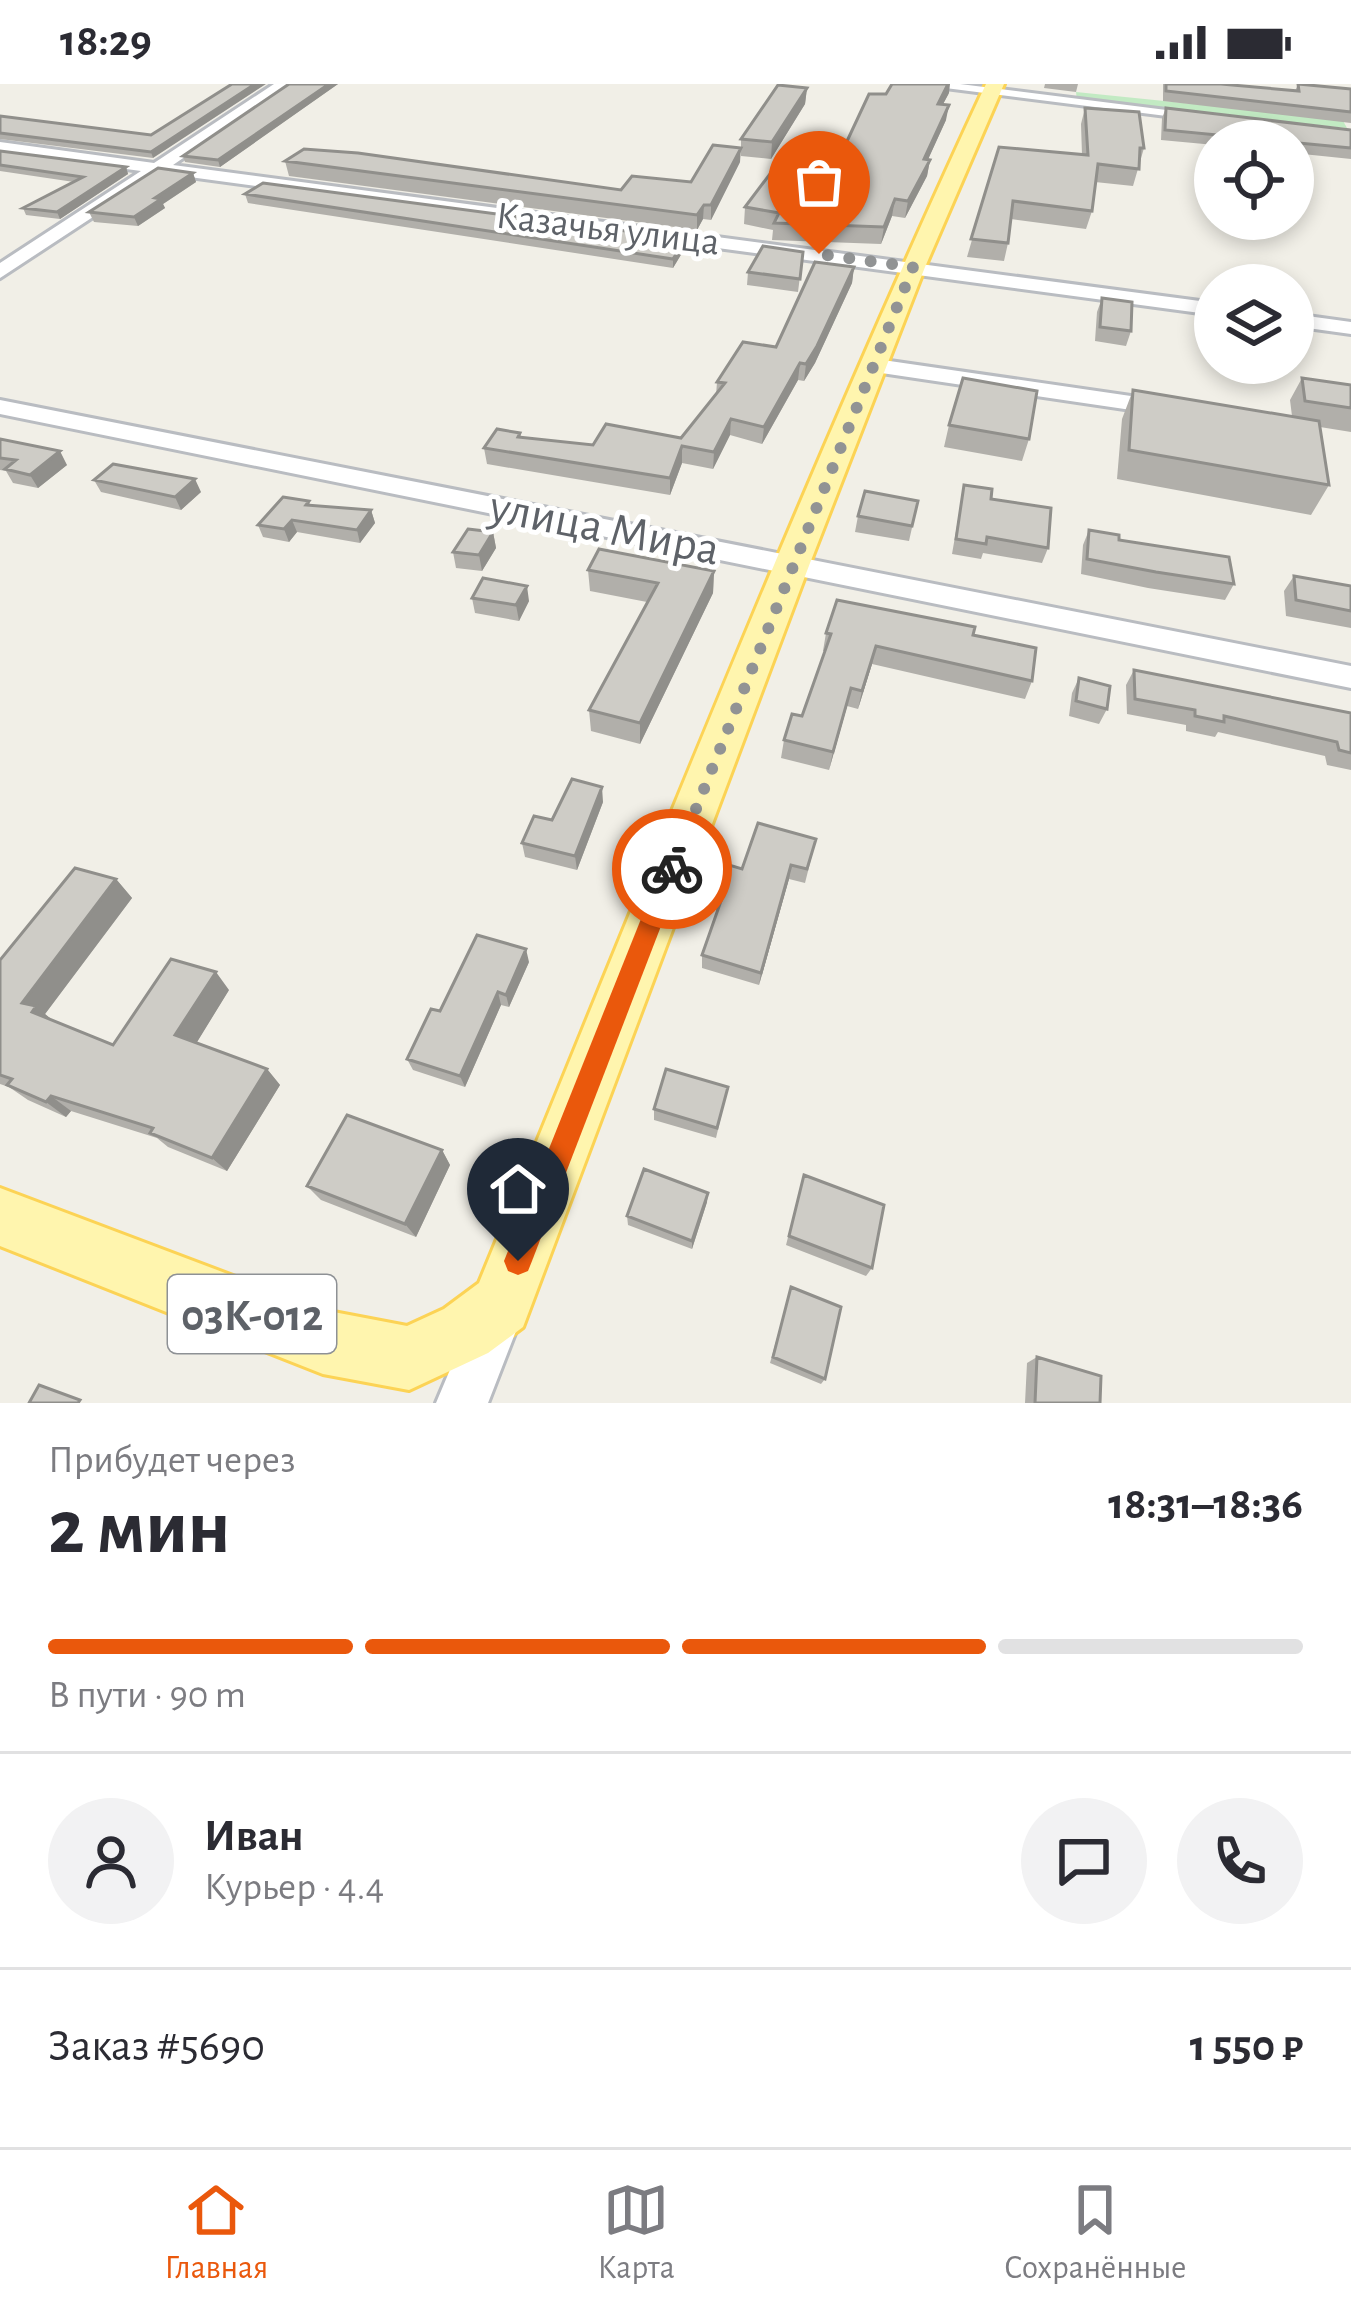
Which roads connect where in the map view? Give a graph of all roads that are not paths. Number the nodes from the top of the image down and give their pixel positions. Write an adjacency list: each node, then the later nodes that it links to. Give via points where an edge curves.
1 (284, 84): 6 (street)
2 (921, 84): 3 (street)
3 (992, 89): 4 (street); 7 (main road)
4 (1233, 119)
5 (0, 147): 6 (street, Казачья улица)
6 (157, 169): 7 (street, Казачья улица); 8 (street)
7 (913, 267): 9 (street, Казачья улица); 12 (main road)
8 (0, 272)
9 (1194, 306)
10 (1314, 323): 11 (street)
11 (1351, 328)
12 (876, 366): 14 (street); 15 (main road)
13 (0, 406): 15 (street, улица Мира)
14 (1206, 414)
15 (792, 563): 16 (street, улица Мира); 18 (main road)
16 (1351, 676)
17 (0, 1217): 19 (main road, 03К-012, via 323,1342)
18 (501, 1305): 19 (main road); 20 (street)
19 (409, 1358): 20 (street)
20 (470, 1401)

